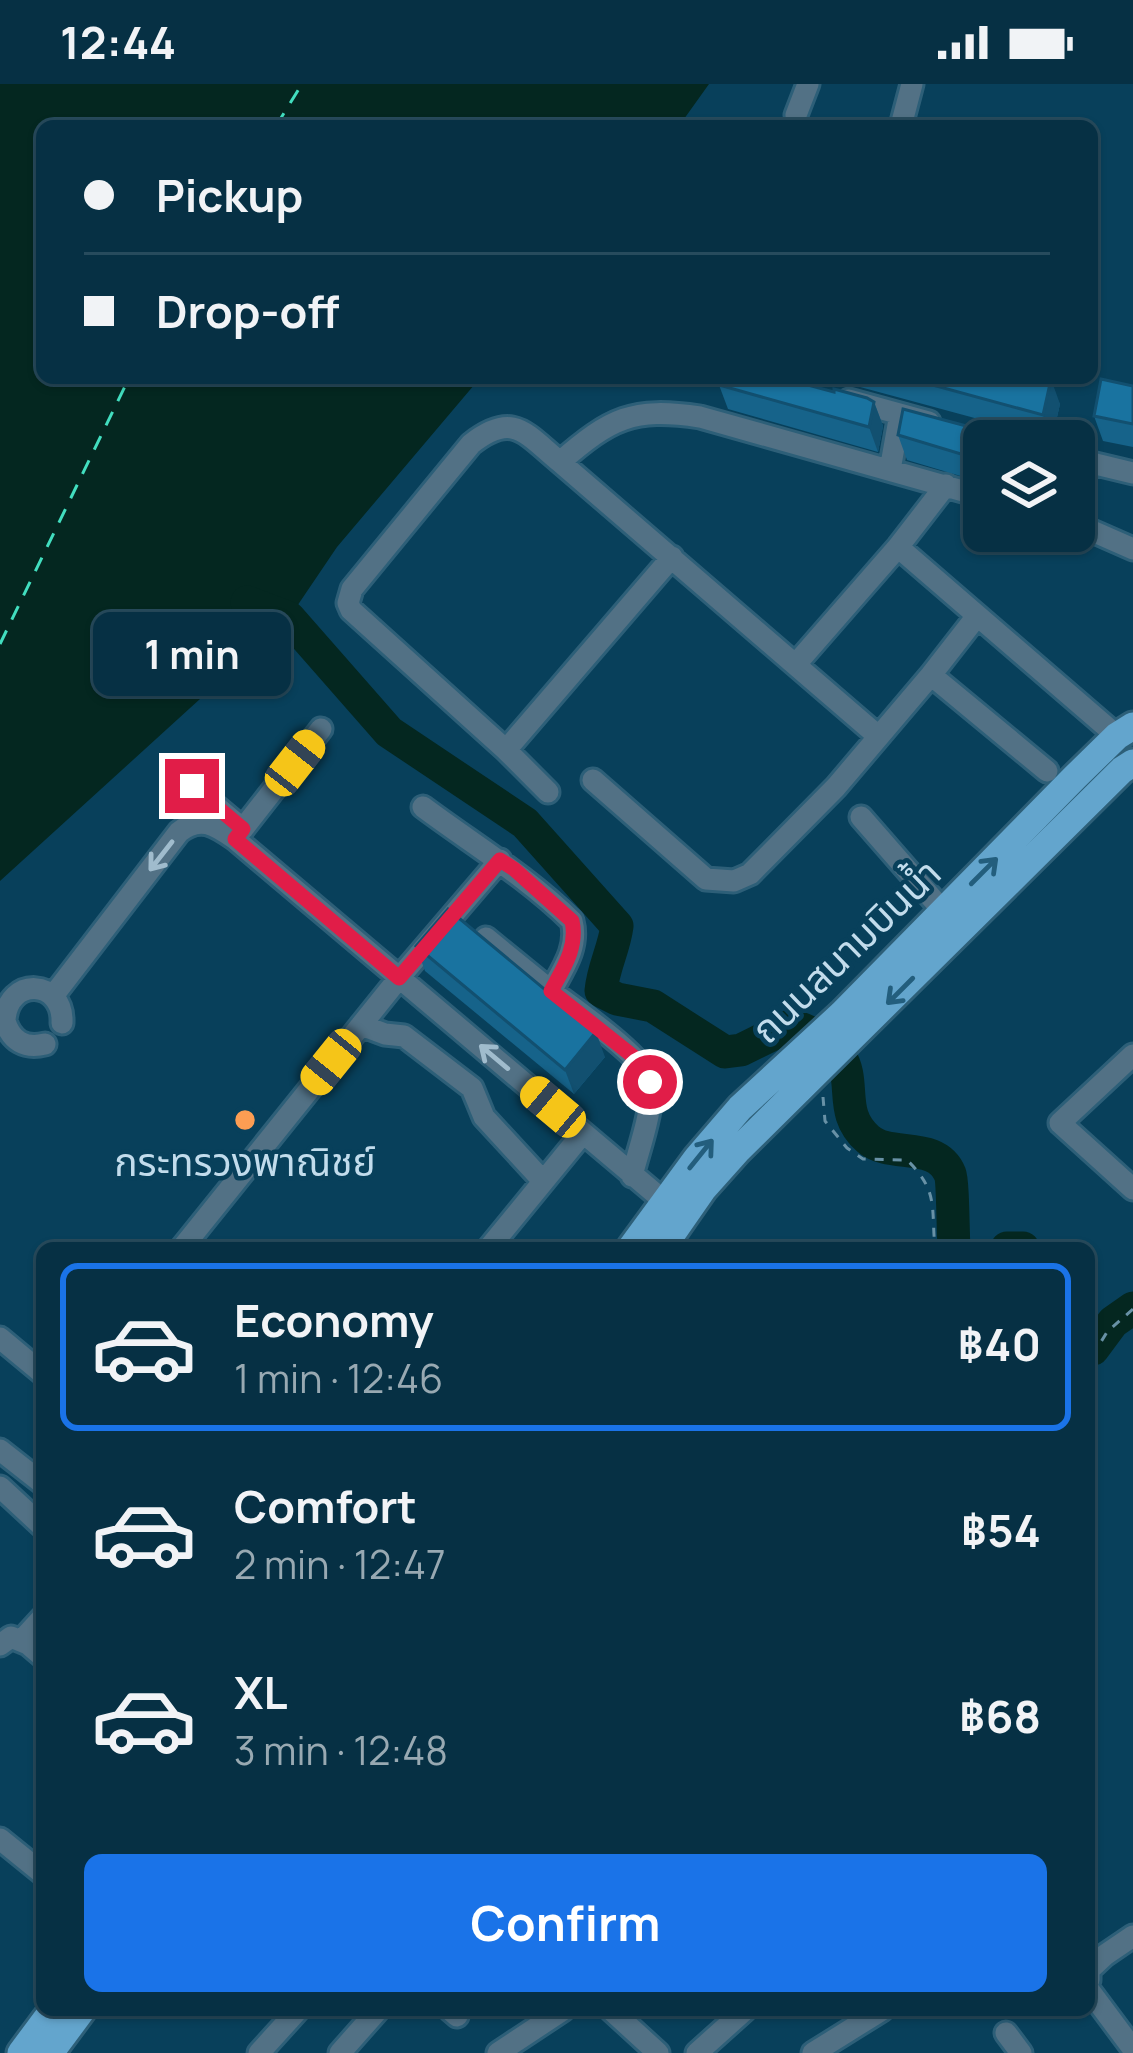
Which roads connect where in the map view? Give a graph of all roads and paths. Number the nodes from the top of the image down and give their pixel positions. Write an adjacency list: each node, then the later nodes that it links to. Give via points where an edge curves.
1 (808, 84): 3 (street)
2 (912, 84): 4 (street)
3 (796, 115)
4 (903, 120)
5 (834, 396): 6 (street)
6 (900, 414): 7 (street); 10 (street)
7 (942, 425)
8 (560, 462): 10 (street, via 616,421 665,412); 17 (street); 24 (street, via 510,426 490,429 348,596 351,610)
9 (1095, 464): 11 (street)
10 (890, 470): 12 (street)
11 (1133, 473)
12 (946, 485): 13 (street); 15 (street)
13 (963, 490)
14 (1095, 532): 16 (street)
15 (898, 547): 18 (street); 19 (street)
16 (1133, 549)
17 (672, 557): 19 (street); 24 (street)
18 (977, 616): 20 (street); 22 (street)
19 (796, 664): 23 (street)
20 (932, 675): 23 (street); 26 (street)
21 (321, 729): 32 (street)
22 (1125, 731): 34 (main road, ถนนสนามบินน้ำ, one-way to 22)
23 (878, 736): 27 (street, via 750,874 734,881 706,879)
24 (506, 750): 29 (street)
25 (1133, 763): 39 (main road, ถนนสนามบินน้ำ, one-way to 39)
26 (1047, 771)
27 (593, 780)
28 (192, 786): 32 (street)
29 (548, 792)
30 (423, 807): 33 (street)
31 (861, 817): 34 (street)
32 (239, 834): 36 (street); 38 (street, one-way to 38, via 204,822 179,832)
33 (500, 860): 36 (street); 37 (street, via 572,921 569,957)
34 (944, 912): 39 (main road, ถนนสนามบินน้ำ)
35 (486, 938): 37 (street)
36 (399, 978): 41 (street); 46 (street, one-way to 36)
37 (551, 991): 47 (street, via 647,1073 650,1097)
38 (53, 996): 40 (street); 43 (street, via 33,988 14,996 5,1011)
39 (851, 1022): 45 (main road, ถนนสนามบินน้ำ)
40 (62, 1023)
41 (361, 1025): 48 (street, via 404,1036 472,1088 484,1118); 51 (street)
42 (45, 1044): 43 (street)
43 (7, 1047)
44 (1133, 1054): 49 (street, via 1060,1123)
45 (815, 1062): 50 (main road, ถนนสนามบินน้ำ, one-way to 45, via 740,1108); 54 (main road, ถนนสนามบินน้ำ); 55 (path, via 825,1121 847,1148 863,1159 907,1160 921,1173 931,1190)
46 (583, 1133): 47 (street); 48 (street)
47 (632, 1176): 50 (street)
48 (543, 1181): 52 (street)
49 (1133, 1189)
50 (664, 1202): 53 (main road, ถนนสนามบินน้ำ)
51 (187, 1242)
52 (494, 1242)
53 (635, 1242)
54 (666, 1242)
55 (935, 1242)
56 (1133, 1309): 58 (path)
57 (0, 1338): 59 (street)
58 (1095, 1350)
59 (36, 1368)
60 (0, 1450): 61 (street)
61 (36, 1478)
62 (0, 1487): 63 (street)
63 (36, 1520)
64 (36, 1623): 65 (street)
65 (10, 1643)
66 (0, 1839): 67 (street)
67 (36, 1868)
68 (1133, 1936): 69 (street)
69 (1095, 1964)
70 (1095, 1998): 80 (street)
71 (49, 2016): 82 (main road)
72 (78, 2016): 83 (main road)
73 (293, 2016): 81 (street)
74 (373, 2016): 84 (street)
75 (554, 2016): 85 (street)
76 (623, 2016): 86 (street)
77 (738, 2016): 87 (street)
78 (872, 2016): 88 (street)
79 (1006, 2033): 89 (street)
80 (1133, 2049)
81 (267, 2050)
82 (21, 2053)
83 (50, 2053)
84 (340, 2053)
85 (498, 2053)
86 (658, 2053)
87 (697, 2053)
88 (813, 2053)
89 (1021, 2053)

